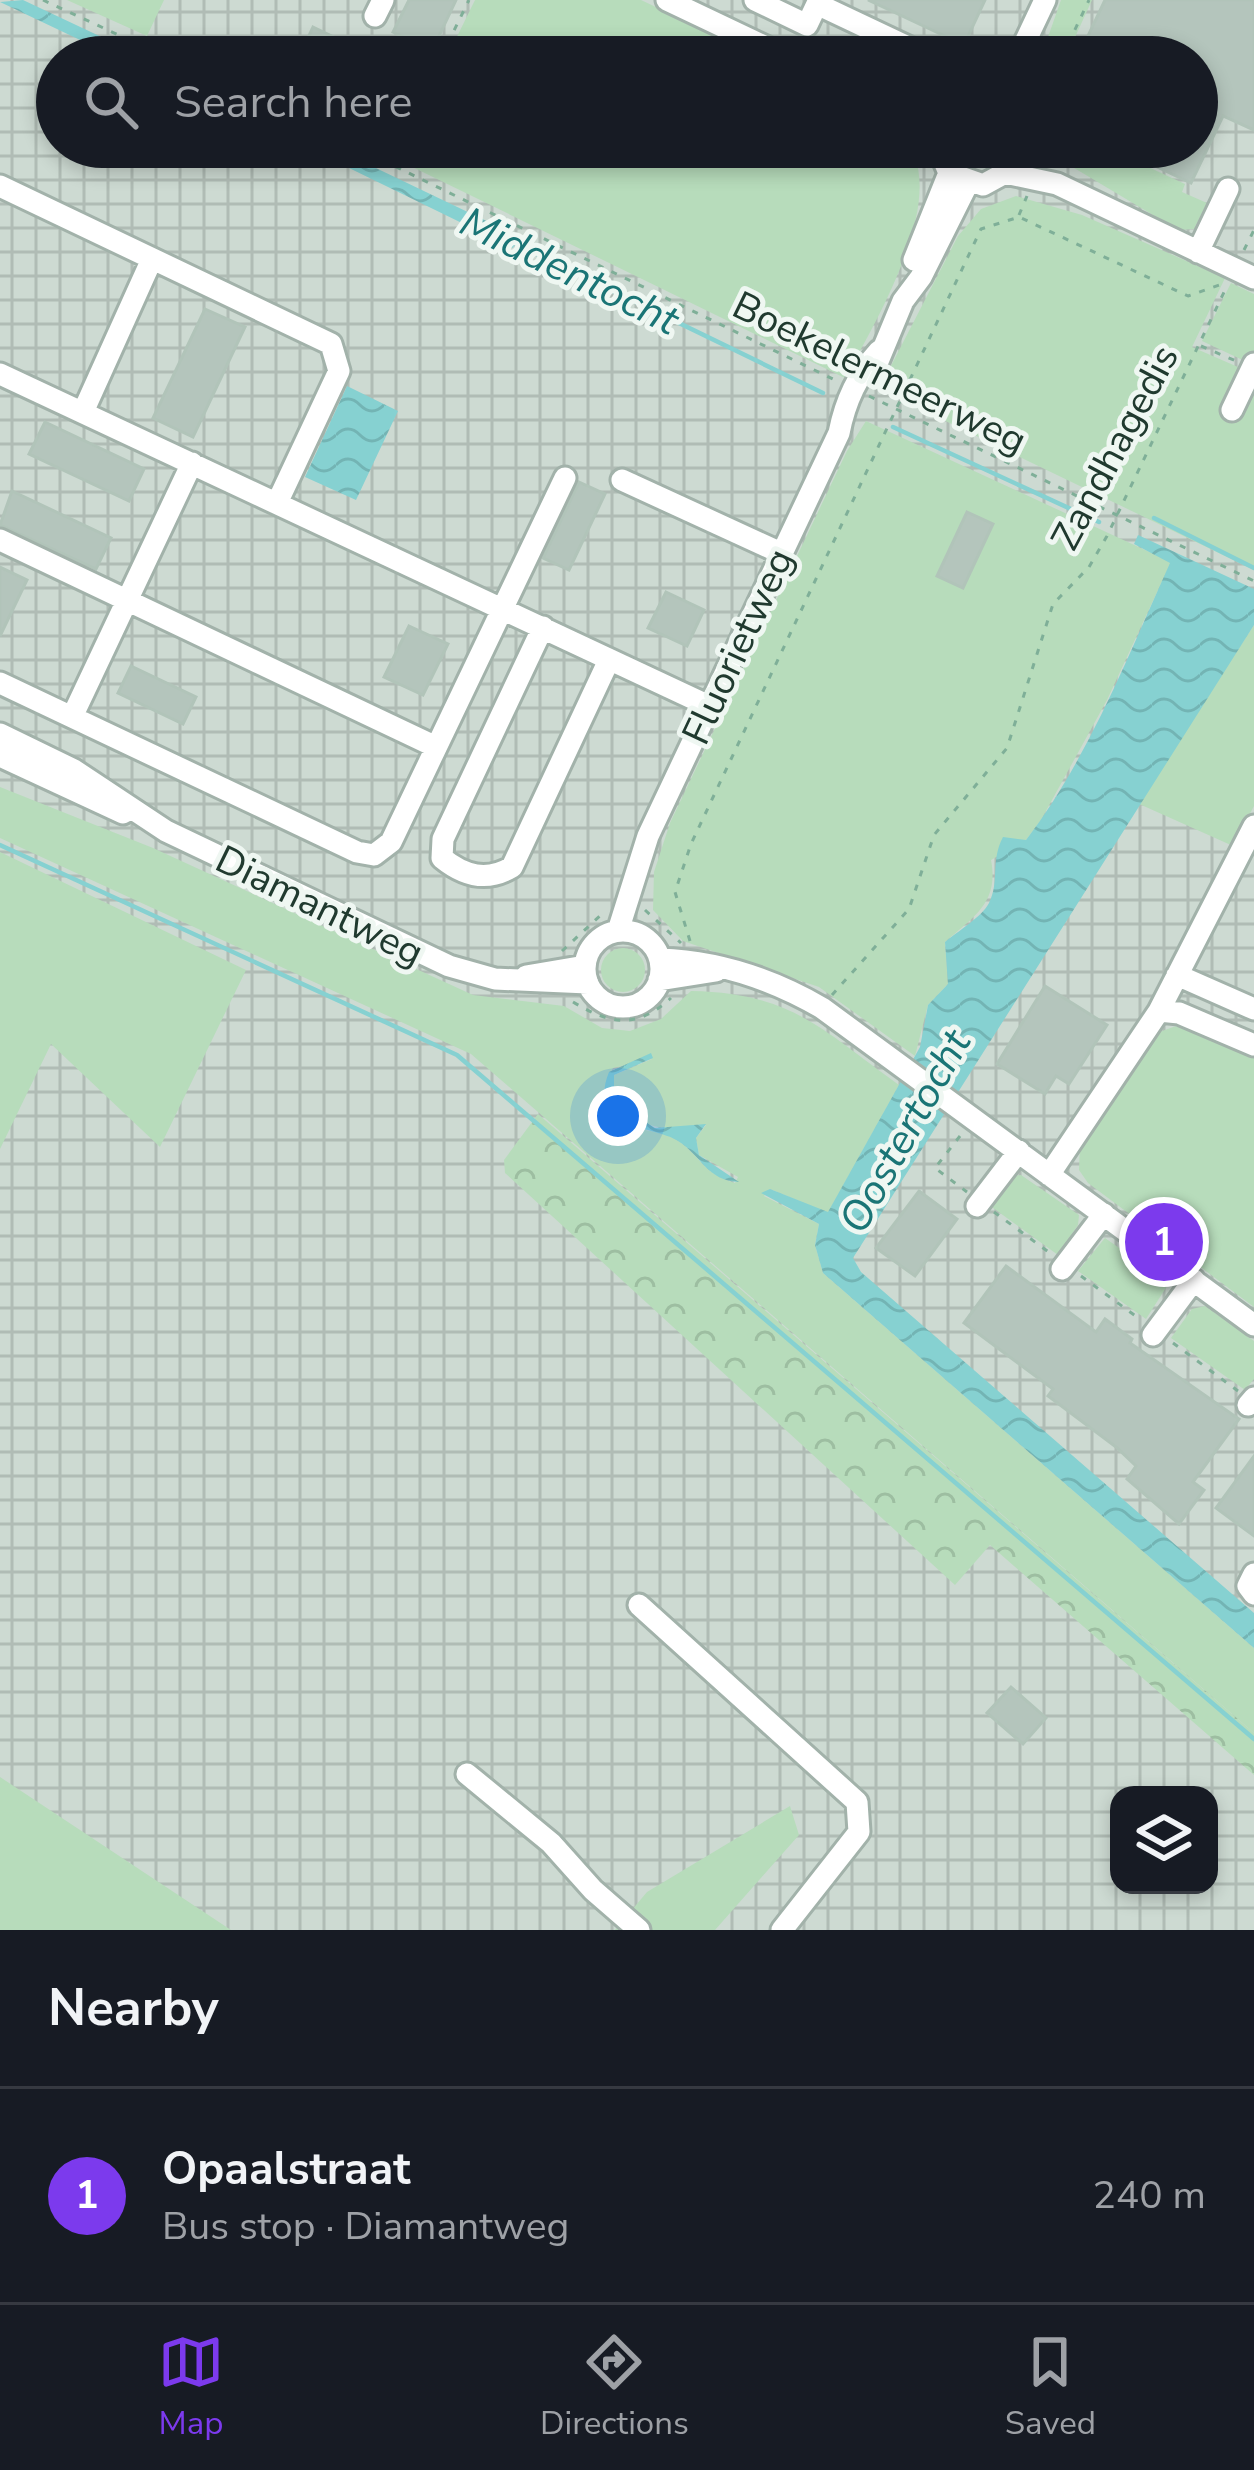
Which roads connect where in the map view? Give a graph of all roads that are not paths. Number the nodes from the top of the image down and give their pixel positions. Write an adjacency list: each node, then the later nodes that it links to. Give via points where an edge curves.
1 (668, 0): 4 (street)
2 (755, 0): 6 (street)
3 (1045, 0): 9 (street)
4 (692, 5): 5 (street)
5 (781, 36)
6 (794, 36)
7 (804, 36): 8 (street, via 817,4)
8 (885, 36)
9 (1028, 36)
10 (952, 168): 13 (street)
11 (1002, 168): 13 (street, via 983,184)
12 (1035, 168): 16 (street)
13 (958, 178): 28 (street, Fluorietweg, via 921,277)
14 (0, 186): 17 (street)
15 (1228, 189): 16 (street)
16 (1198, 252): 18 (street)
17 (152, 259): 22 (street); 26 (street, via 331,344 338,355 339,371)
18 (1240, 276)
19 (1253, 366): 21 (street)
20 (0, 374): 22 (street)
21 (1232, 410)
22 (83, 412): 23 (street)
23 (192, 463): 26 (street); 29 (street)
24 (565, 478): 30 (street)
25 (622, 480): 28 (street)
26 (278, 502): 30 (street)
27 (0, 540): 29 (street)
28 (782, 553): 34 (street, Fluorietweg)
29 (127, 600): 35 (street); 37 (street)
30 (502, 607): 31 (street); 37 (street)
31 (543, 627): 32 (street); 32 (street, via 443,839 442,858 458,871 497,875 512,867)
32 (609, 660): 34 (street)
33 (0, 682): 35 (street)
34 (709, 706): 41 (street, Fluorietweg, via 640,861)
35 (72, 717): 37 (street, via 374,855 391,842)
36 (0, 734): 39 (street, Diamantweg, via 74,770)
37 (434, 746)
38 (0, 756): 39 (street, Diamantweg)
39 (135, 815): 42 (street, Diamantweg, via 449,967 510,980)
40 (1254, 826): 43 (street)
41 (627, 932): 42 (street, via 595,943); 44 (street, via 653,946)
42 (586, 975): 44 (street, via 602,1001 624,1007 646,999)
43 (1178, 975): 45 (street); 46 (street)
44 (664, 979): 48 (street, via 728,970 768,981 822,1008)
45 (1254, 1009)
46 (1159, 1011): 47 (street); 49 (street)
47 (1254, 1045)
48 (1019, 1151): 49 (street); 50 (street)
49 (1049, 1175): 51 (street)
50 (977, 1206)
51 (1104, 1214): 52 (street); 53 (street)
52 (1062, 1269)
53 (1194, 1280): 54 (street); 55 (street)
54 (1254, 1325)
55 (1153, 1335)
56 (1254, 1574): 57 (street)
57 (1254, 1594)
58 (639, 1605): 61 (street, via 857,1802 859,1832)
59 (467, 1774): 60 (street)
60 (639, 1930)
61 (782, 1930)

